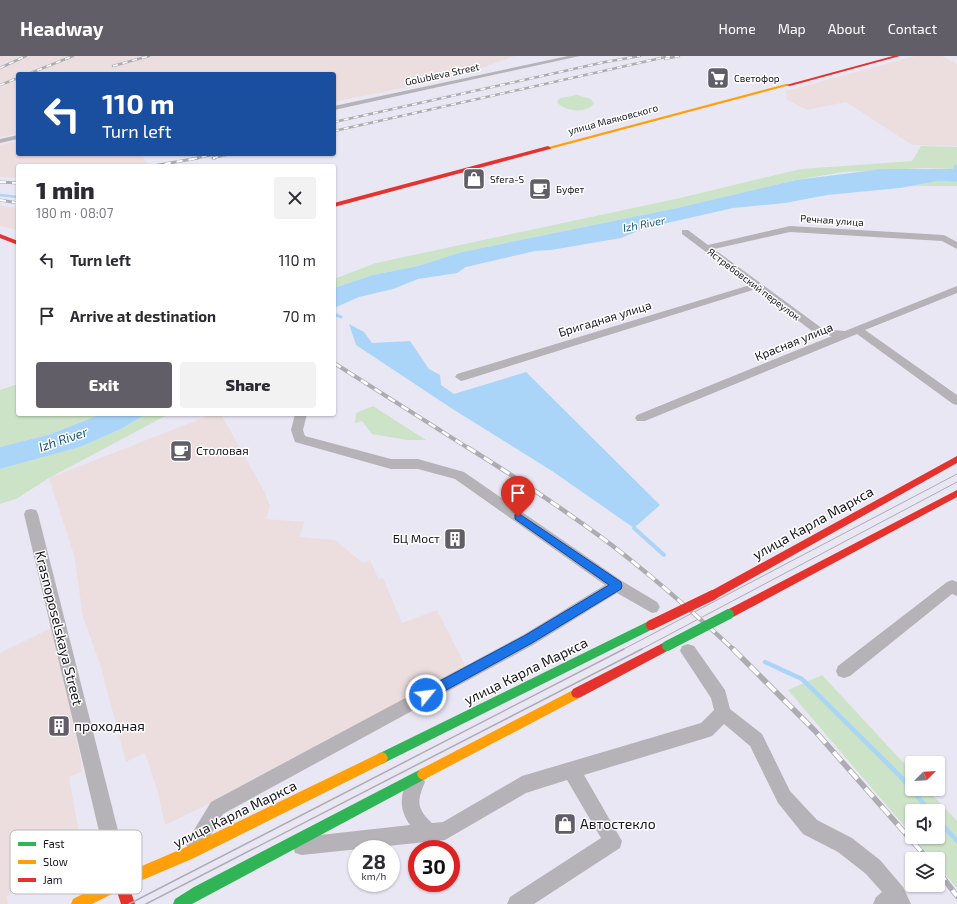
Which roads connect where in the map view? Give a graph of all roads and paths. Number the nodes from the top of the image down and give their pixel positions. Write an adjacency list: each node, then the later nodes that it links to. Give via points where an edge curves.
1 (577, 56): 3 (street, Golubleva Street)
2 (898, 56): 6 (main road, улица Маяковского)
3 (336, 108)
4 (16, 137): 5 (street)
5 (0, 140)
6 (336, 204)
7 (685, 232): 11 (street, Ястребовский переулок)
8 (0, 236): 9 (main road)
9 (16, 242)
10 (957, 246): 11 (street, Речная улица, via 944,238 790,229)
11 (705, 248): 12 (street, Ястребовский переулок)
12 (756, 286): 14 (street, Ястребовский переулок, via 820,332); 15 (street, Бригадная улица)
13 (957, 289): 14 (street, Красная улица)
14 (853, 333): 16 (street, Ястребовский переулок); 18 (street, Красная улица)
15 (460, 377)
16 (957, 401)
17 (300, 416): 22 (street, via 297,430 299,439 391,464 418,464 459,475)
18 (641, 418)
19 (957, 459): 33 (main road, улица Карла Маркса, bridge, via 713,595)
20 (957, 493): 28 (main road, bridge)
21 (31, 514): 30 (street, Krasnoposelskaya Street)
22 (617, 586): 24 (street); 33 (street, via 528,640 217,808)
23 (957, 590): 26 (street, via 952,586)
24 (652, 607)
25 (688, 651): 27 (street, via 719,694)
26 (844, 671)
27 (722, 713): 29 (street, via 706,730); 37 (street, via 756,740 784,797 810,827 845,845 874,867)
28 (434, 769): 31 (street, via 415,782 410,796 410,809 418,823); 32 (main road)
29 (571, 771): 31 (street, via 522,785 445,831); 41 (street, via 613,841)
30 (108, 830)
31 (429, 833): 32 (street)
32 (281, 848): 40 (main road)
33 (189, 853): 34 (main road, улица Карла Маркса)
34 (142, 873)
35 (98, 894): 38 (main road, улица Карла Маркса)
36 (125, 894): 39 (main road)
37 (893, 901)
38 (78, 904)
39 (128, 904)
40 (180, 904)
41 (517, 904)

